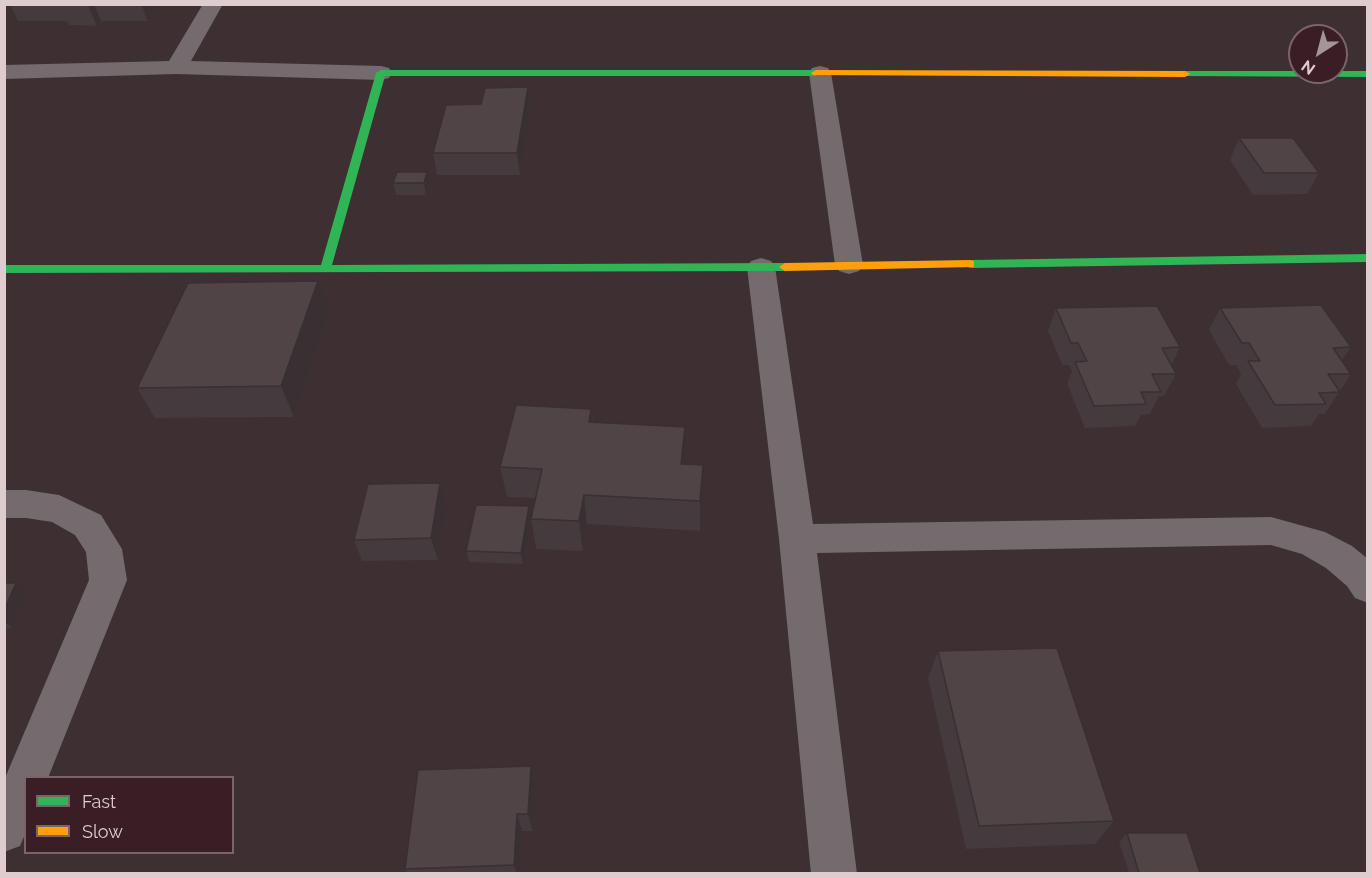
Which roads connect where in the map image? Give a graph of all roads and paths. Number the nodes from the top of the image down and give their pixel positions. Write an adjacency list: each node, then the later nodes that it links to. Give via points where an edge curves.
1 (213, 4): 2 (street)
2 (176, 67): 3 (street); 4 (street)
3 (4, 72)
4 (381, 73): 5 (street); 11 (street)
5 (820, 73): 6 (street); 8 (street)
6 (1368, 74)
7 (1368, 258): 8 (street)
8 (849, 265): 9 (street)
9 (761, 267): 11 (street); 13 (street)
10 (4, 269): 11 (street)
11 (325, 269)
12 (4, 504): 15 (street, via 59,509 88,525 104,549 108,580)
13 (797, 539): 14 (street, via 1270,531 1312,542 1339,557 1360,574); 18 (street)
14 (1368, 587)
15 (27, 776)
16 (24, 783): 17 (street)
17 (4, 830)
18 (834, 873)

